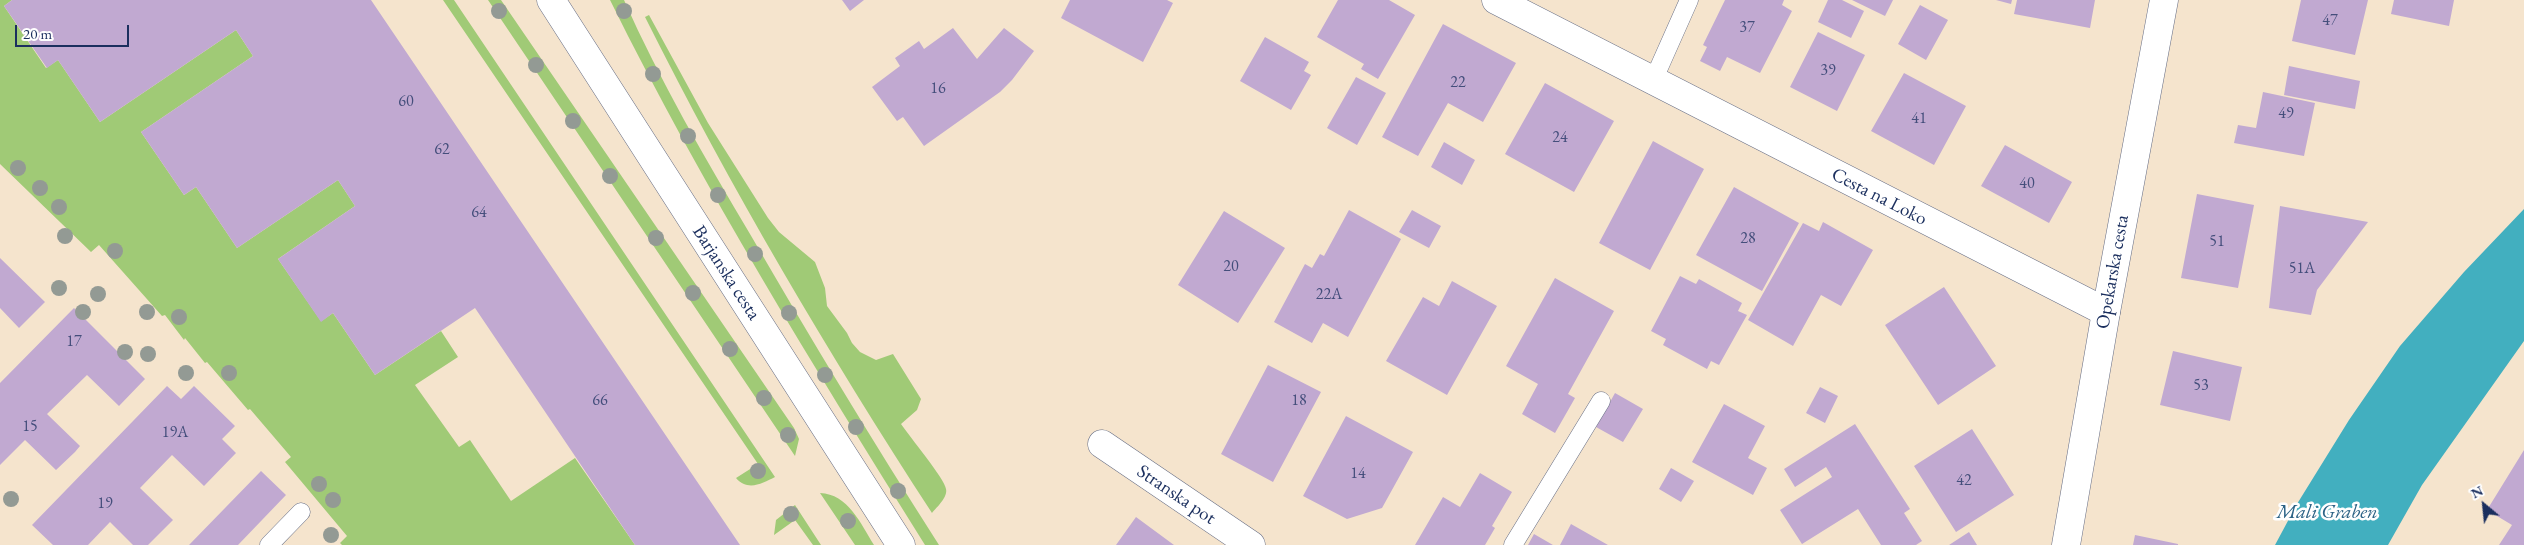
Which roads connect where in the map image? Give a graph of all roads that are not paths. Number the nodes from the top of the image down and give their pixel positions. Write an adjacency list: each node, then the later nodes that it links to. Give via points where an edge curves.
1 (551, 0): 11 (street, Barjanska cesta)
2 (1496, 0): 5 (street, Cesta na Loko)
3 (1689, 0): 5 (lane)
4 (2164, 0): 6 (street, Opekarska cesta)
5 (1653, 81): 6 (street, Cesta na Loko)
6 (2106, 312): 14 (street, Opekarska cesta)
7 (1601, 401): 13 (lane)
8 (1102, 444): 12 (street, Stranska pot)
9 (301, 512): 10 (lane)
10 (269, 545)
11 (901, 545)
12 (1250, 545)
13 (1513, 545)
14 (2066, 545)

